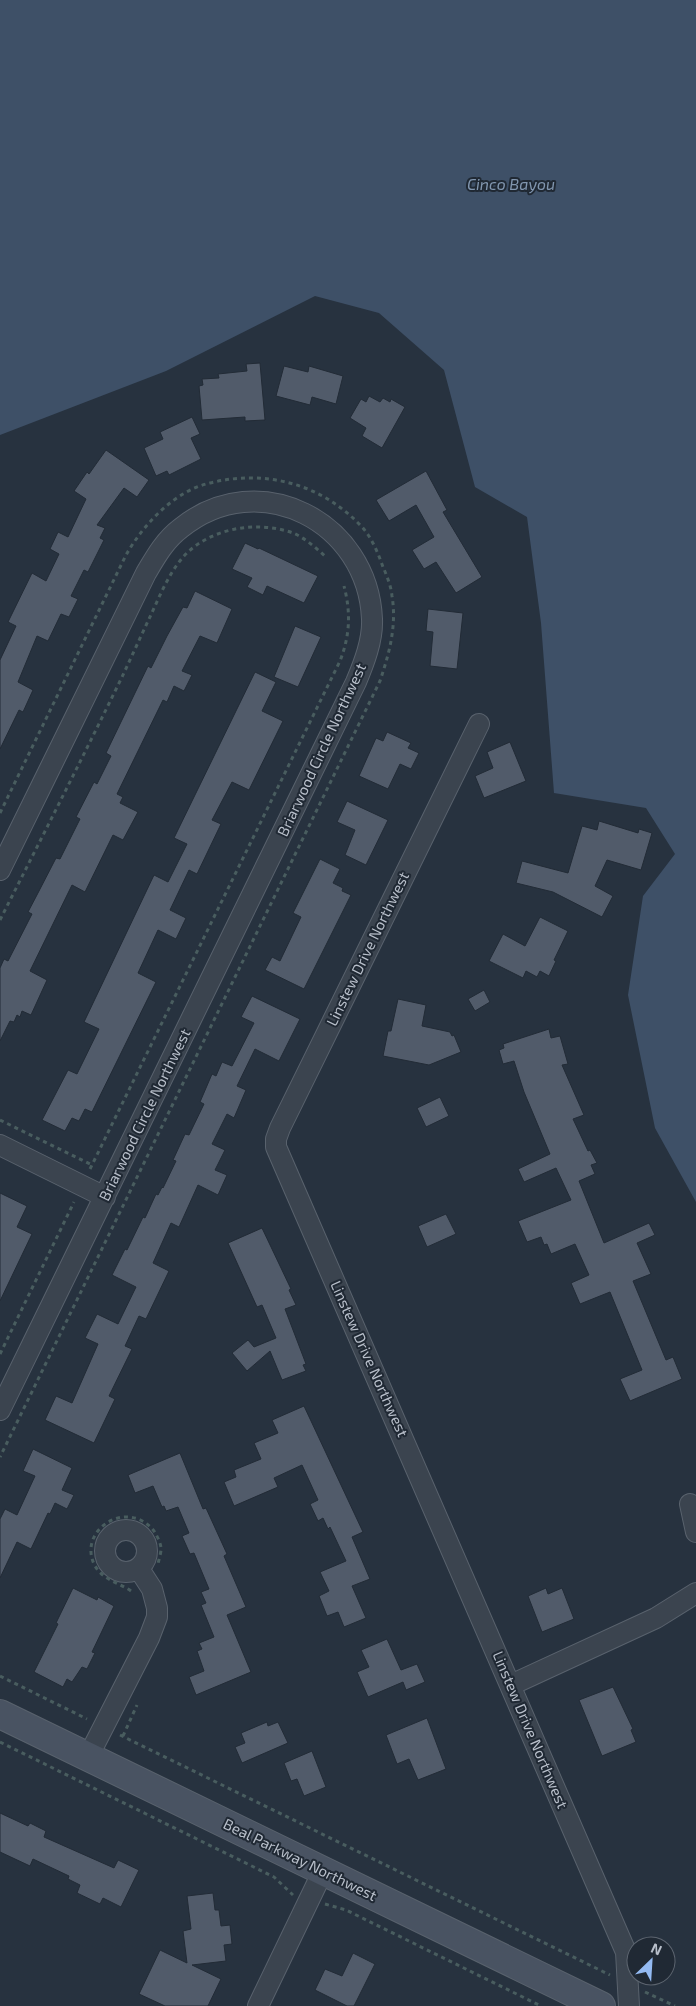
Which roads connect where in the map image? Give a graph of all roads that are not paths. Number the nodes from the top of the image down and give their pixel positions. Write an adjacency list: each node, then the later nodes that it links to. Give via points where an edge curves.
1 (479, 724): 10 (street, Linstew Drive Northwest, via 276,1139 279,1155)
2 (0, 870): 4 (street, Briarwood Circle Northwest, via 146,573 171,537 206,512 249,502 281,505 300,511 330,530 347,547 368,588 373,621 364,664)
3 (0, 1145): 4 (street)
4 (104, 1197): 5 (street, Briarwood Circle Northwest)
5 (0, 1410)
6 (690, 1504): 7 (street)
7 (696, 1532)
8 (148, 1570): 12 (street, via 147,1581 155,1599 157,1617 149,1638 95,1723)
9 (696, 1593): 10 (street, via 656,1618)
10 (511, 1684): 16 (street, Linstew Drive Northwest, via 626,1952)
11 (0, 1714): 12 (main road, Beal Parkway Northwest)
12 (88, 1757): 13 (main road, Beal Parkway Northwest)
13 (323, 1871): 14 (street); 15 (main road, Beal Parkway Northwest)
14 (258, 2006)
15 (601, 2006)
16 (629, 2006)

